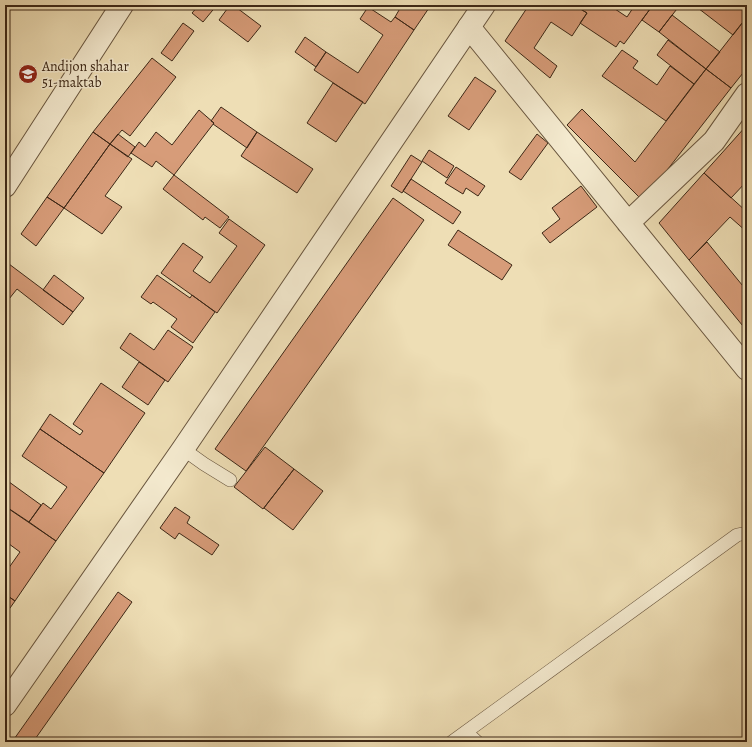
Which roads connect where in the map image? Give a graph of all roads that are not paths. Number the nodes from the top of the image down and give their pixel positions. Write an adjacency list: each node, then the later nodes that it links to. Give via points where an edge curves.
1 (122, 5): 5 (street)
2 (484, 5): 3 (street)
3 (469, 27): 6 (street); 8 (street)
4 (747, 94): 6 (street, via 714,141)
5 (7, 180)
6 (628, 222): 7 (street)
7 (746, 367)
8 (183, 449): 9 (lane); 11 (street)
9 (230, 480)
10 (747, 533): 12 (lane, via 737,535)
11 (5, 705)
12 (466, 732): 13 (lane); 14 (lane)
13 (452, 742)
14 (478, 742)

